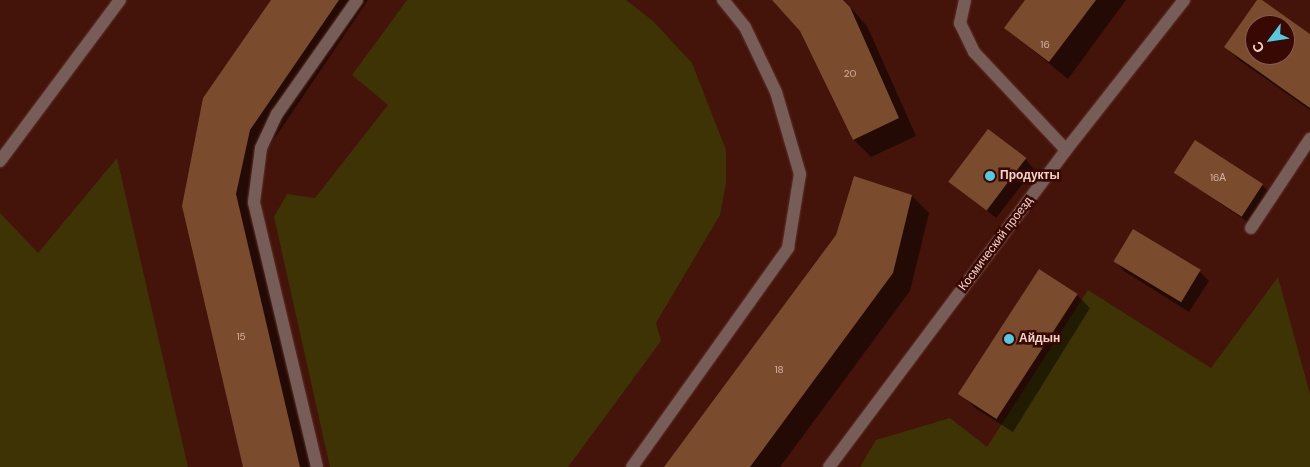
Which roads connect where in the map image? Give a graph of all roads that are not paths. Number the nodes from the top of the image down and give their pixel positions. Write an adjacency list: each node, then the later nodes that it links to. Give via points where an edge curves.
1 (120, 0): 8 (street)
2 (358, 0): 10 (street, via 277,114 261,148 254,202)
3 (723, 0): 11 (street, via 745,27 776,92 800,174 788,248)
4 (965, 0): 7 (street, via 960,23 974,52)
5 (1184, 0): 7 (street, Космический проезд)
6 (1310, 139): 9 (street)
7 (1066, 150): 12 (street, Космический проезд)
8 (0, 161)
9 (1251, 228)
10 (317, 467)
11 (632, 467)
12 (829, 467)

